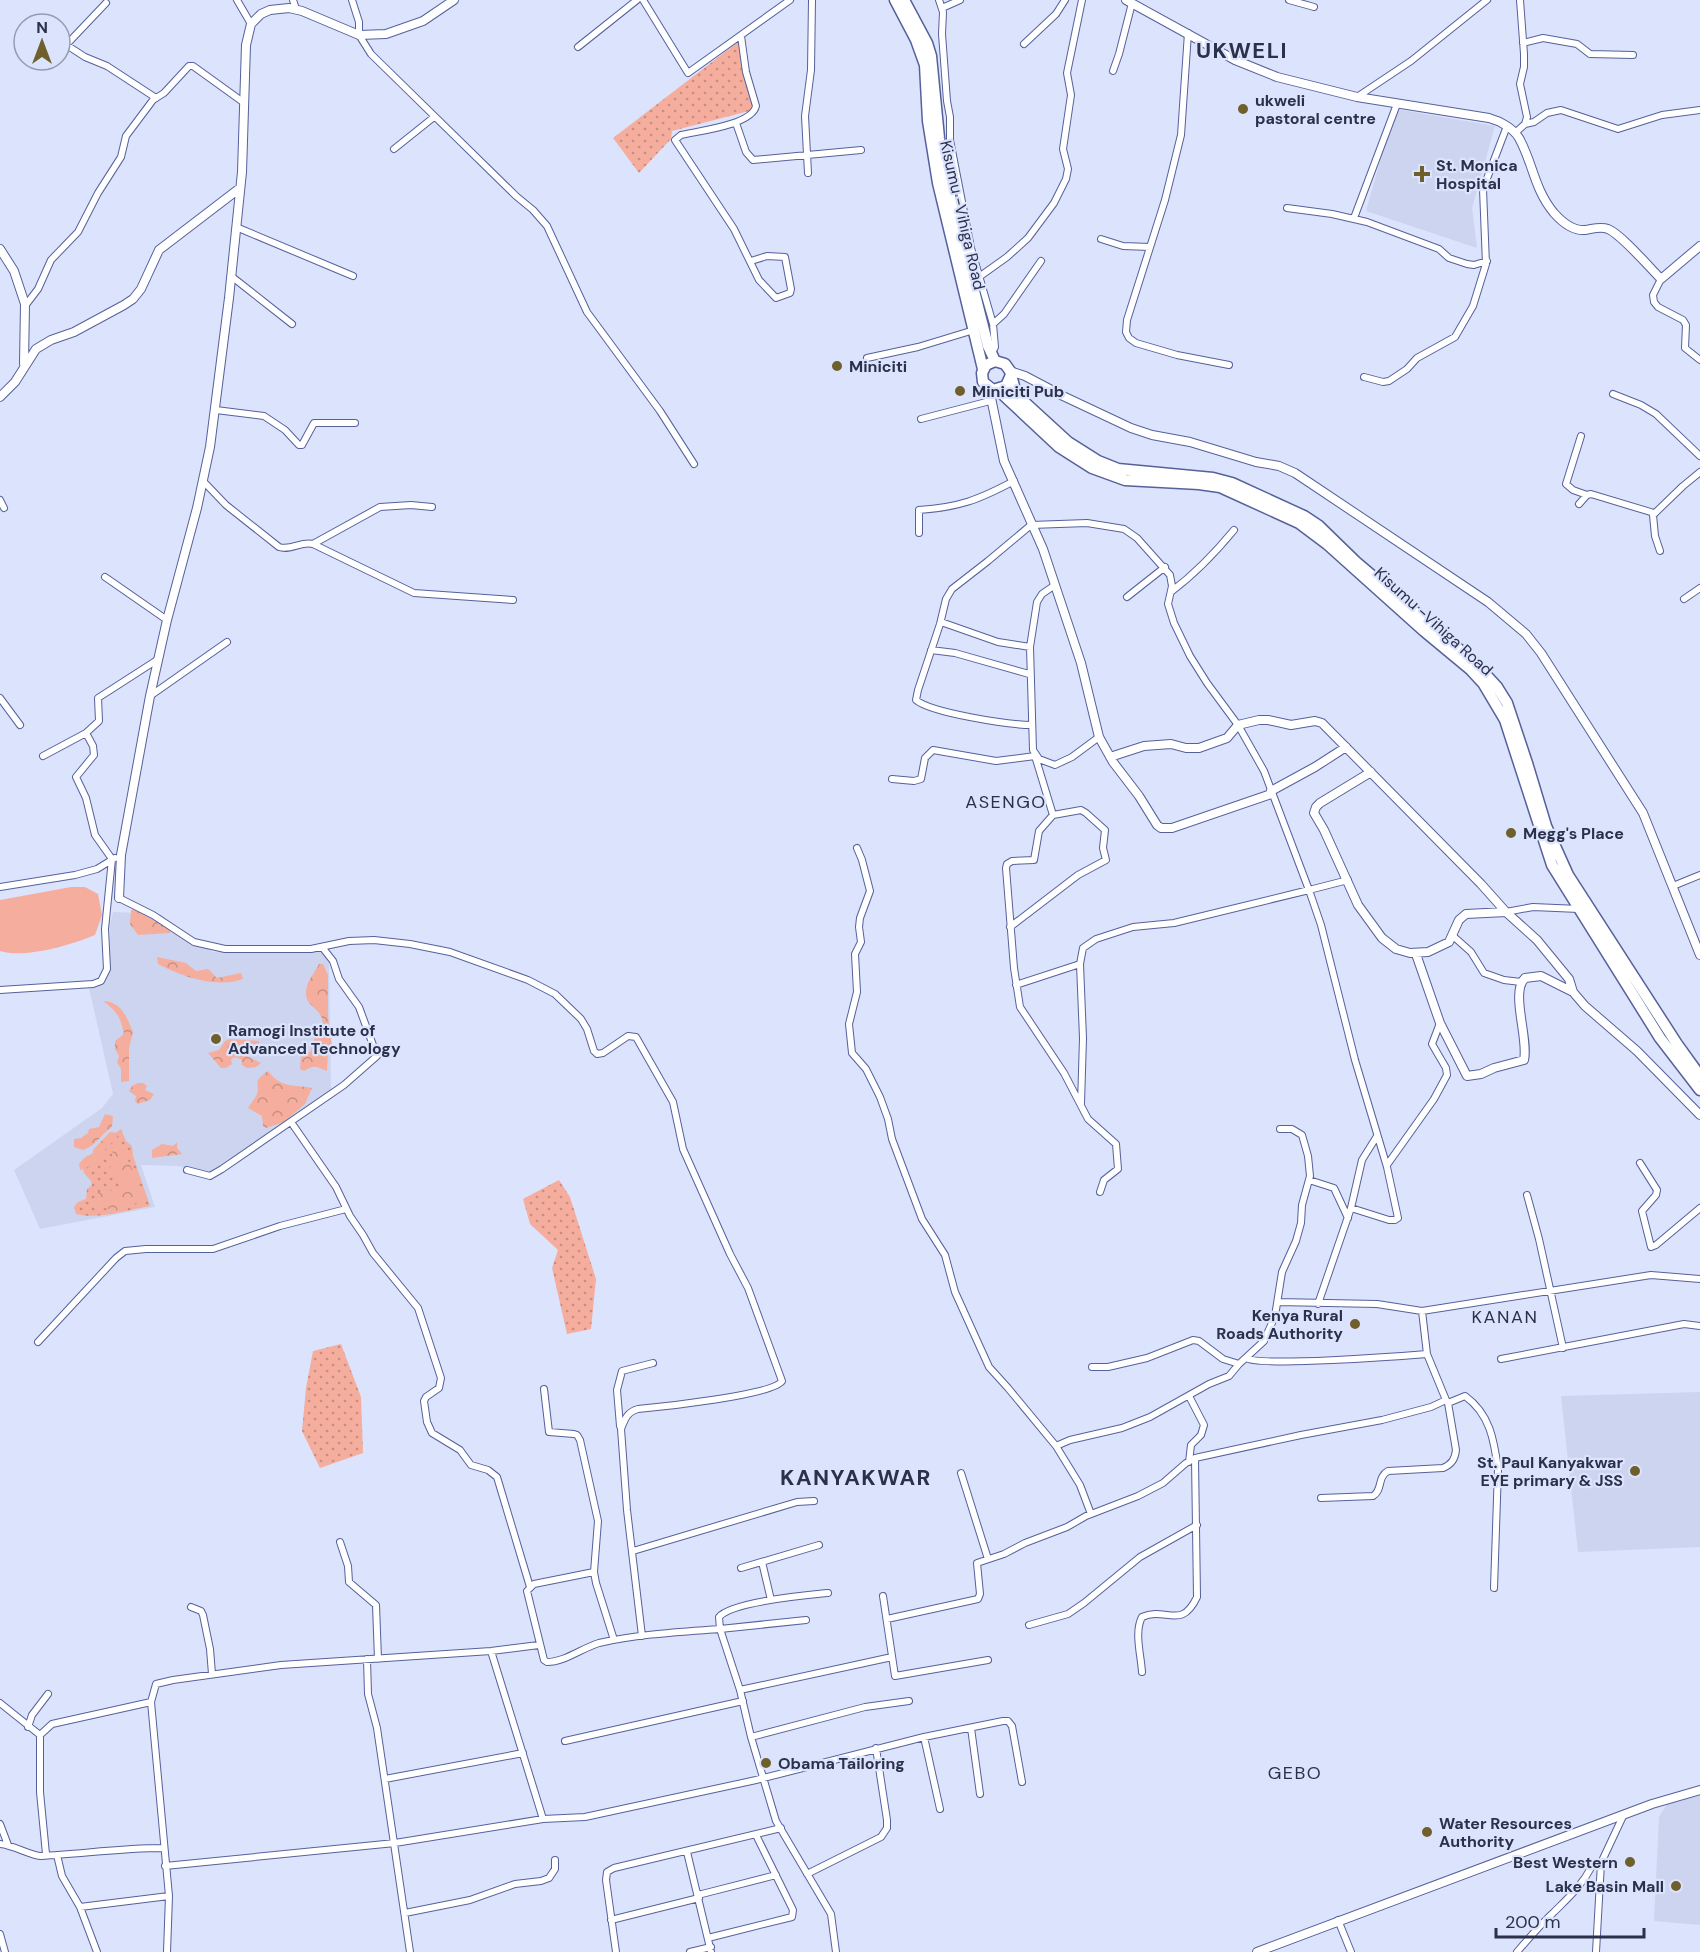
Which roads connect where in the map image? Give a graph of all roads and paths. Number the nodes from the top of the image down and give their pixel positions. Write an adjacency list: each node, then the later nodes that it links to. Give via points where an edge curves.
1 (237, 0): 22 (street)
2 (352, 0): 24 (street)
3 (454, 0): 24 (street, via 410,27 386,34)
4 (637, 0): 28 (street)
5 (643, 0): 25 (street, via 688,73)
6 (790, 0): 25 (street)
7 (812, 0): 43 (street, via 811,70 805,116)
8 (895, 0): 63 (highway, Kisumu -Vihiga Road, via 925,65 928,121 938,183)
9 (904, 0): 65 (highway, Kisumu -Vihiga Road, via 931,56 946,180)
10 (939, 0): 21 (street)
11 (960, 0): 21 (street)
12 (1065, 0): 26 (street)
13 (1082, 0): 58 (street, via 1067,73 1071,95 1063,146 1066,179 1028,238)
14 (1289, 0): 20 (street)
15 (1487, 0): 31 (street, via 1411,61)
16 (1520, 0): 27 (street)
17 (1129, 2): 23 (street); 30 (street)
18 (106, 3): 32 (street, via 68,46)
19 (294, 4): 22 (street, via 261,14); 24 (street)
20 (1314, 7)
21 (942, 8): 58 (street, via 950,140)
22 (251, 24): 33 (street)
23 (1188, 33): 31 (street, via 1262,72); 51 (street, via 1181,135)
24 (359, 34): 36 (street, via 371,54)
25 (741, 36): 37 (street, via 756,109)
26 (1024, 44)
27 (1523, 44): 29 (street, via 1543,38 1577,44 1590,54); 38 (street, via 1520,84 1527,111)
28 (578, 47)
29 (1633, 55)
30 (1113, 70)
31 (1357, 96): 34 (street)
32 (156, 98): 33 (street, via 191,66); 60 (street, via 126,136 121,157 78,232 51,260)
33 (243, 102): 45 (street)
34 (1397, 104): 39 (street, via 1489,118); 47 (street)
35 (1700, 110): 38 (street, via 1618,129 1566,111 1547,113)
36 (434, 117): 41 (street); 81 (street, via 547,226 587,312)
37 (736, 123): 43 (street, via 746,152 753,160); 53 (street, via 681,135 675,140)
38 (1525, 124): 40 (street)
39 (1507, 126): 40 (street); 55 (street, via 1483,189)
40 (1515, 133): 59 (street, via 1538,187 1556,215 1578,230 1611,230)
41 (394, 149)
42 (861, 150): 43 (street)
43 (808, 154): 44 (street)
44 (808, 173)
45 (240, 188): 48 (street); 68 (street, via 164,246 133,299 36,349)
46 (1287, 208): 47 (street)
47 (1354, 218): 55 (street, via 1439,249 1460,262 1474,265)
48 (236, 227): 56 (street); 57 (street)
49 (1101, 239): 51 (street, via 1123,246)
50 (1700, 246): 59 (street)
51 (1150, 247): 67 (street, via 1126,335 1136,343 1177,355)
52 (0, 249): 60 (street, via 14,271)
53 (751, 261): 53 (street, via 759,280 774,297 791,292 785,257 767,256)
54 (1041, 261): 62 (street)
55 (1486, 261): 71 (street, via 1476,299 1455,337 1417,358 1389,381)
56 (231, 276): 61 (street); 76 (street)
57 (353, 276)
58 (980, 277): 62 (street)
59 (1661, 279): 66 (street, via 1654,302 1683,320 1685,348)
60 (25, 306): 68 (street)
61 (292, 324)
62 (993, 324): 65 (street)
63 (974, 330): 64 (street); 69 (highway, Kisumu -Vihiga Road)
64 (867, 358)
65 (993, 358): 69 (highway); 70 (highway, via 1005,364)
66 (1700, 360)
67 (1229, 365)
68 (24, 368): 74 (street)
69 (983, 369): 72 (highway, via 983,382)
70 (1010, 374): 72 (highway, via 1006,386); 130 (street, via 1025,375 1131,428 1295,473 1488,602 1526,634 1553,670 1643,813); 147 (highway, Kisumu -Vihiga Road, via 1018,395 1044,422 1098,461 1118,469 1223,481 1304,516 1481,669 1507,703 1546,826 1568,876)
71 (1364, 377)
72 (993, 389): 75 (street); 134 (highway, Kisumu -Vihiga Road, via 1059,447 1092,468 1125,480 1220,488 1299,523 1460,659 1500,709 1548,856)
73 (1613, 394): 80 (street, via 1656,414)
74 (0, 397)
75 (990, 401): 77 (street); 84 (street, via 1004,461)
76 (216, 410): 78 (street, via 264,416 299,445 314,423); 83 (street)
77 (921, 419)
78 (355, 423)
79 (1581, 436): 85 (street, via 1566,484)
80 (1700, 456)
81 (694, 464)
82 (1700, 472): 90 (street)
83 (203, 481): 94 (street, via 275,545 285,549); 104 (street)
84 (1014, 481): 91 (street); 93 (street, via 966,504 919,510)
85 (1587, 495): 87 (street); 90 (street)
86 (0, 500): 89 (street)
87 (1579, 504)
88 (432, 507): 94 (street, via 380,507)
89 (4, 508)
90 (1654, 513): 95 (street)
91 (1031, 525): 96 (street, via 1070,522 1118,528 1137,538); 98 (street); 105 (street, via 954,586 946,599)
92 (1234, 530): 100 (street, via 1213,556)
93 (919, 533)
94 (313, 544): 103 (street, via 414,593)
95 (1660, 551)
96 (1165, 567): 100 (street); 101 (street)
97 (105, 577): 104 (street)
98 (1055, 585): 107 (street, via 1037,602); 117 (street, via 1081,663)
99 (1700, 588): 102 (street)
100 (1172, 591): 115 (street, via 1169,608 1179,635)
101 (1127, 597)
102 (1684, 598)
103 (513, 600)
104 (167, 620): 109 (street)
105 (941, 622): 107 (street, via 998,642); 108 (street)
106 (227, 642): 111 (street)
107 (1030, 646): 110 (street)
108 (931, 650): 110 (street, via 956,653); 114 (street, via 916,696 918,702 1004,724)
109 (158, 660): 111 (street); 116 (street, via 98,698 99,721)
110 (1029, 674): 114 (street)
111 (150, 696): 127 (street)
112 (0, 698): 113 (street)
113 (20, 725)
114 (1032, 725): 120 (street)
115 (1238, 725): 118 (street, via 1268,720 1291,726 1318,721); 121 (street, via 1227,738 1199,748 1144,746); 124 (street)
116 (86, 733): 119 (street); 127 (street, via 94,755 76,777 95,835)
117 (1099, 737): 120 (street, via 1059,764 1051,765); 121 (street)
118 (1346, 747): 122 (street); 124 (street)
119 (43, 756)
120 (1035, 756): 123 (street, via 996,761 933,750 927,753 921,779); 125 (street)
121 (1110, 757): 124 (street, via 1161,828 1172,828)
122 (1371, 772): 129 (street, via 1315,810); 135 (street)
123 (892, 779)
124 (1271, 792): 132 (street)
125 (1053, 815): 136 (street, via 1040,831 1034,860 1007,864); 136 (street, via 1086,813 1105,830 1103,848 1107,859 1078,875)
126 (857, 848): 182 (street, via 870,891 860,918 861,942 855,954 857,992 849,1024 852,1053 866,1068 880,1096 922,1219 945,1255 955,1292 988,1367)
127 (116, 857): 131 (street, via 97,869 75,875); 133 (street); 144 (street, via 105,929 107,969 101,981)
128 (1700, 875): 130 (street)
129 (1348, 879): 132 (street); 139 (street, via 1358,905 1382,938 1395,949)
130 (1673, 886): 140 (street)
131 (0, 887)
132 (1309, 890): 141 (street, via 1174,923 1133,927 1096,939 1083,948); 153 (street)
133 (119, 898): 138 (street, via 203,945 239,951)
134 (1579, 909): 135 (street, via 1533,907); 148 (highway, Kisumu -Vihiga Road, via 1660,1038)
135 (1506, 912): 137 (street, via 1466,914); 145 (street, via 1537,940 1569,979)
136 (1010, 927): 143 (street)
137 (1453, 936): 139 (street, via 1438,948); 142 (street, via 1471,952 1484,973)
138 (322, 947): 151 (street, via 359,1007 378,1055 344,1086); 181 (street, via 374,940 450,952 555,994 581,1019 597,1054 630,1035 642,1046 673,1102 684,1149 748,1288 782,1382 744,1394 632,1411)
139 (1416, 954): 146 (street)
140 (1700, 955)
141 (1080, 964): 143 (street); 149 (street)
142 (1521, 982): 145 (street, via 1529,976 1541,976); 146 (street, via 1526,1057 1523,1061 1467,1076)
143 (1016, 985): 149 (street, via 1020,1007)
144 (0, 990)
145 (1574, 992): 150 (street)
146 (1440, 1023): 155 (street, via 1432,1044 1447,1075)
147 (1700, 1076)
148 (1700, 1090)
149 (1081, 1104): 158 (street, via 1088,1119 1117,1147 1118,1169 1102,1182)
150 (1700, 1115)
151 (291, 1122): 156 (street, via 212,1176); 162 (street, via 336,1187)
152 (1280, 1129): 157 (street, via 1292,1129 1302,1135 1311,1167)
153 (1377, 1136): 155 (street); 160 (street, via 1362,1160)
154 (1640, 1163): 161 (street, via 1657,1190 1642,1210 1651,1247)
155 (1387, 1165): 160 (street, via 1398,1218 1389,1220)
156 (187, 1170)
157 (1310, 1180): 163 (street, via 1334,1188); 166 (street, via 1296,1241 1282,1272)
158 (1100, 1192)
159 (1527, 1195): 165 (street)
160 (1351, 1208): 163 (street)
161 (1700, 1208)
162 (346, 1209): 170 (street, via 213,1249 125,1251); 196 (street, via 373,1253 418,1308 441,1378 439,1388 424,1401 427,1422 436,1437 460,1450 471,1465 498,1477)
163 (1348, 1218): 167 (street)
164 (1700, 1279): 165 (street, via 1651,1275)
165 (1551, 1290): 168 (street); 171 (street)
166 (1278, 1302): 167 (street); 173 (street, via 1267,1337)
167 (1318, 1304): 168 (street, via 1377,1304)
168 (1422, 1311): 172 (street)
169 (1700, 1326): 171 (street, via 1684,1324)
170 (38, 1342)
171 (1563, 1348): 174 (street)
172 (1427, 1354): 173 (street, via 1292,1361); 180 (street)
173 (1246, 1358): 176 (street)
174 (1501, 1359)
175 (653, 1363): 181 (street, via 621,1371 617,1390)
176 (1239, 1364): 177 (street, via 1193,1340 1147,1358); 179 (street, via 1229,1376)
177 (1092, 1367)
178 (544, 1389): 195 (street, via 549,1432 574,1434 580,1440 597,1521)
179 (1190, 1396): 182 (street, via 1137,1423); 183 (street, via 1204,1425 1191,1445)
180 (1447, 1402): 183 (street, via 1382,1420); 185 (street, via 1456,1450 1449,1465 1388,1471 1373,1496); 197 (street, via 1465,1396 1476,1403 1492,1431 1498,1469)
181 (621, 1429): 191 (street)
182 (1056, 1446): 187 (street, via 1080,1485)
183 (1192, 1460): 187 (street, via 1153,1489); 188 (street)
184 (961, 1473): 192 (street)
185 (1320, 1498)
186 (814, 1501): 191 (street, via 797,1502)
187 (1091, 1514): 192 (street)
188 (1197, 1525): 204 (street, via 1140,1557 1068,1614); 214 (street, via 1197,1597 1183,1615 1142,1617)
189 (340, 1542): 212 (street, via 350,1582 376,1605)
190 (819, 1545): 193 (street)
191 (633, 1551): 206 (street)
192 (988, 1559): 202 (street, via 976,1564 978,1599)
193 (762, 1562): 194 (street); 200 (street)
194 (741, 1568)
195 (594, 1572): 196 (street); 207 (street)
196 (530, 1587): 208 (street, via 528,1599)
197 (1494, 1588)
198 (828, 1593): 200 (street)
199 (883, 1596): 202 (street)
200 (771, 1600): 205 (street, via 722,1614)
201 (191, 1606): 215 (street, via 203,1615)
202 (887, 1619): 210 (street)
203 (806, 1620): 205 (street)
204 (1029, 1625)
205 (720, 1629): 206 (street); 216 (street)
206 (642, 1636): 207 (street)
207 (614, 1640): 208 (street, via 552,1662 544,1660)
208 (539, 1645): 209 (street)
209 (491, 1651): 212 (street); 229 (street)
210 (892, 1657): 213 (street, via 897,1677); 216 (street)
211 (367, 1659): 212 (street); 215 (street); 231 (street, via 368,1694)
212 (378, 1659)
213 (988, 1660)
214 (1142, 1672)
215 (212, 1674): 220 (street, via 156,1684)
216 (740, 1690): 218 (street)
217 (48, 1694): 222 (street)
218 (743, 1701): 225 (street); 227 (street)
219 (909, 1701): 225 (street, via 865,1707)
220 (151, 1702): 224 (street, via 52,1724); 244 (street)
221 (0, 1703): 222 (street)
222 (28, 1727): 224 (street)
223 (971, 1728): 226 (street); 232 (street, via 1003,1721 1011,1724); 234 (street)
224 (40, 1735): 246 (street)
225 (751, 1737): 230 (street)
226 (924, 1737): 228 (street); 235 (street)
227 (565, 1741)
228 (876, 1748): 230 (street); 251 (street, via 887,1820 885,1833)
229 (523, 1753): 231 (street); 237 (street)
230 (763, 1778): 237 (street, via 585,1817); 239 (street)
231 (385, 1779): 241 (street)
232 (1022, 1782)
233 (1700, 1790): 236 (street)
234 (980, 1794)
235 (940, 1809)
236 (1624, 1814): 249 (street); 258 (street)
237 (543, 1819): 241 (street)
238 (0, 1824): 243 (street)
239 (781, 1828): 240 (street); 251 (street)
240 (756, 1834): 245 (street); 252 (street)
241 (395, 1843): 250 (street); 256 (street)
242 (0, 1844): 243 (street)
243 (8, 1845): 246 (street, via 38,1856)
244 (163, 1848): 247 (street); 250 (street)
245 (687, 1852): 254 (street); 257 (street, via 607,1872)
246 (46, 1854): 247 (street)
247 (57, 1855): 255 (street, via 62,1876)
248 (555, 1860): 256 (street, via 549,1878)
249 (1601, 1863): 271 (street, via 1592,1866 1572,1896); 272 (street)
250 (165, 1866): 253 (street)
251 (807, 1874): 268 (street, via 831,1914)
252 (776, 1875): 254 (street); 260 (street, via 793,1910 792,1917)
253 (168, 1896): 255 (street); 264 (street)
254 (699, 1897): 257 (street); 260 (street)
255 (80, 1907): 263 (street)
256 (405, 1913): 265 (street)
257 (611, 1920): 266 (street)
258 (1338, 1920): 269 (street); 270 (street)
259 (0, 1934): 262 (street)
260 (708, 1938): 261 (street)
261 (711, 1949): 267 (street)
262 (5, 1952)
263 (97, 1952)
264 (167, 1952)
265 (410, 1952)
266 (616, 1952)
267 (690, 1952)
268 (836, 1952)
269 (1257, 1952)
270 (1351, 1952)
271 (1517, 1952)
272 (1596, 1952)

